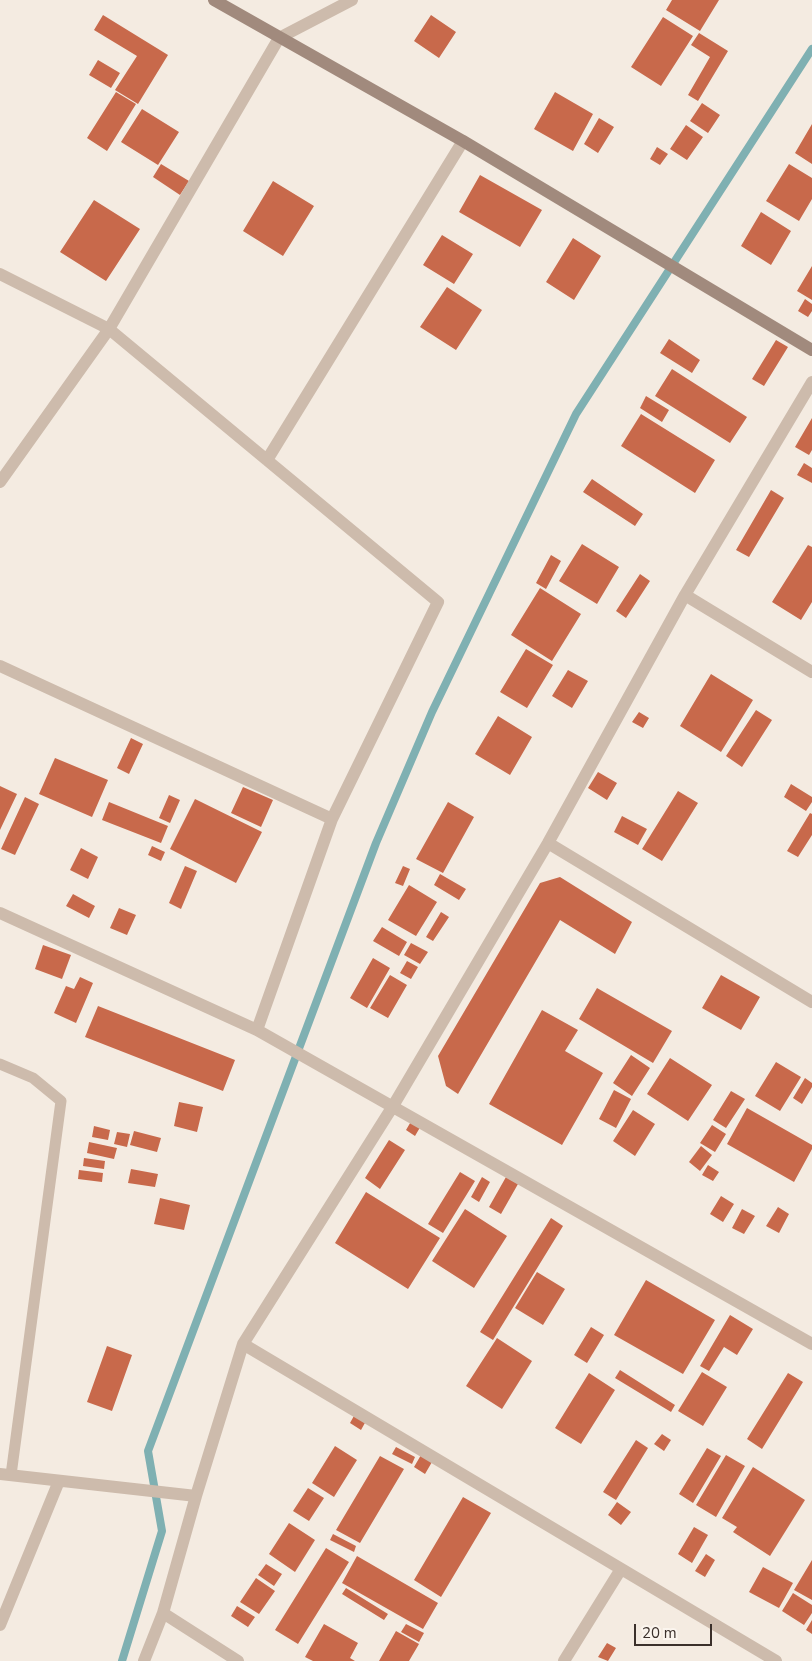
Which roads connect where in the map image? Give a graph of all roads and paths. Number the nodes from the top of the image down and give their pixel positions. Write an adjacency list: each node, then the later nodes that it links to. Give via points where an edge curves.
1 (214, 0): 3 (street)
2 (352, 0): 3 (street)
3 (279, 38): 4 (street); 6 (street)
4 (463, 142): 7 (street); 9 (street)
5 (0, 274): 6 (street)
6 (109, 329): 9 (street); 10 (street)
7 (812, 350)
8 (812, 382): 11 (street)
9 (267, 460): 14 (street, via 438,602)
10 (0, 482)
11 (685, 595): 13 (street); 15 (street)
12 (0, 666): 14 (street)
13 (812, 672)
14 (332, 818): 18 (street)
15 (548, 843): 17 (street); 20 (street)
16 (0, 913): 18 (street)
17 (812, 1002)
18 (257, 1030): 20 (street)
19 (0, 1064): 23 (lane, via 33,1078 61,1101)
20 (393, 1106): 21 (street); 22 (street)
21 (243, 1344): 25 (street); 26 (street)
22 (812, 1344)
23 (5, 1475): 24 (street)
24 (59, 1481): 25 (street); 28 (street)
25 (196, 1496): 27 (street)
26 (621, 1569): 31 (street); 32 (street)
27 (163, 1613): 29 (street); 30 (street)
28 (0, 1625)
29 (144, 1661)
30 (238, 1661)
31 (564, 1661)
32 (776, 1661)

